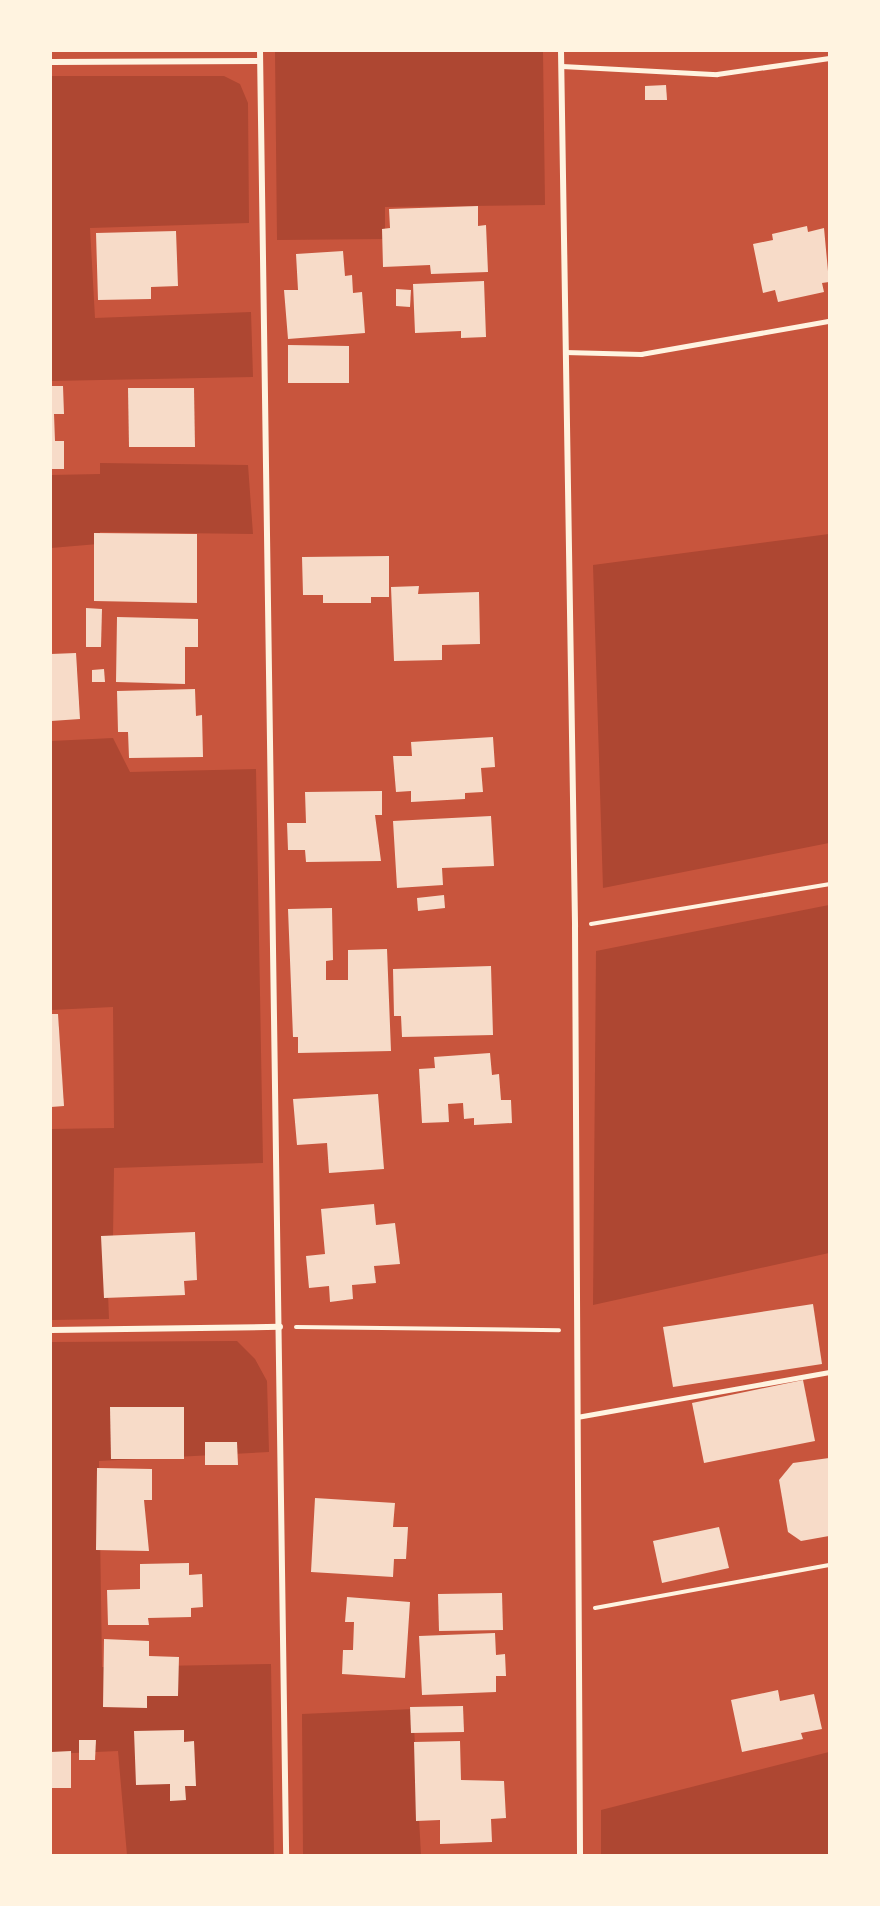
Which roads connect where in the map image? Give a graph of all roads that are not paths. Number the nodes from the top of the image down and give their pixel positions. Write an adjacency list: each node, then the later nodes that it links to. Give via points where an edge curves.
1 (260, 51): 4 (street)
2 (561, 51): 6 (street)
3 (829, 58): 6 (lane, via 717,74)
4 (260, 61): 5 (street); 9 (street)
5 (51, 62)
6 (562, 66): 8 (street)
7 (829, 321): 8 (lane, via 641,354)
8 (565, 352): 12 (street, via 575,927)
9 (280, 1327): 10 (street); 13 (street)
10 (51, 1330)
11 (829, 1372): 12 (lane)
12 (577, 1417): 14 (street)
13 (286, 1855)
14 (580, 1855)

